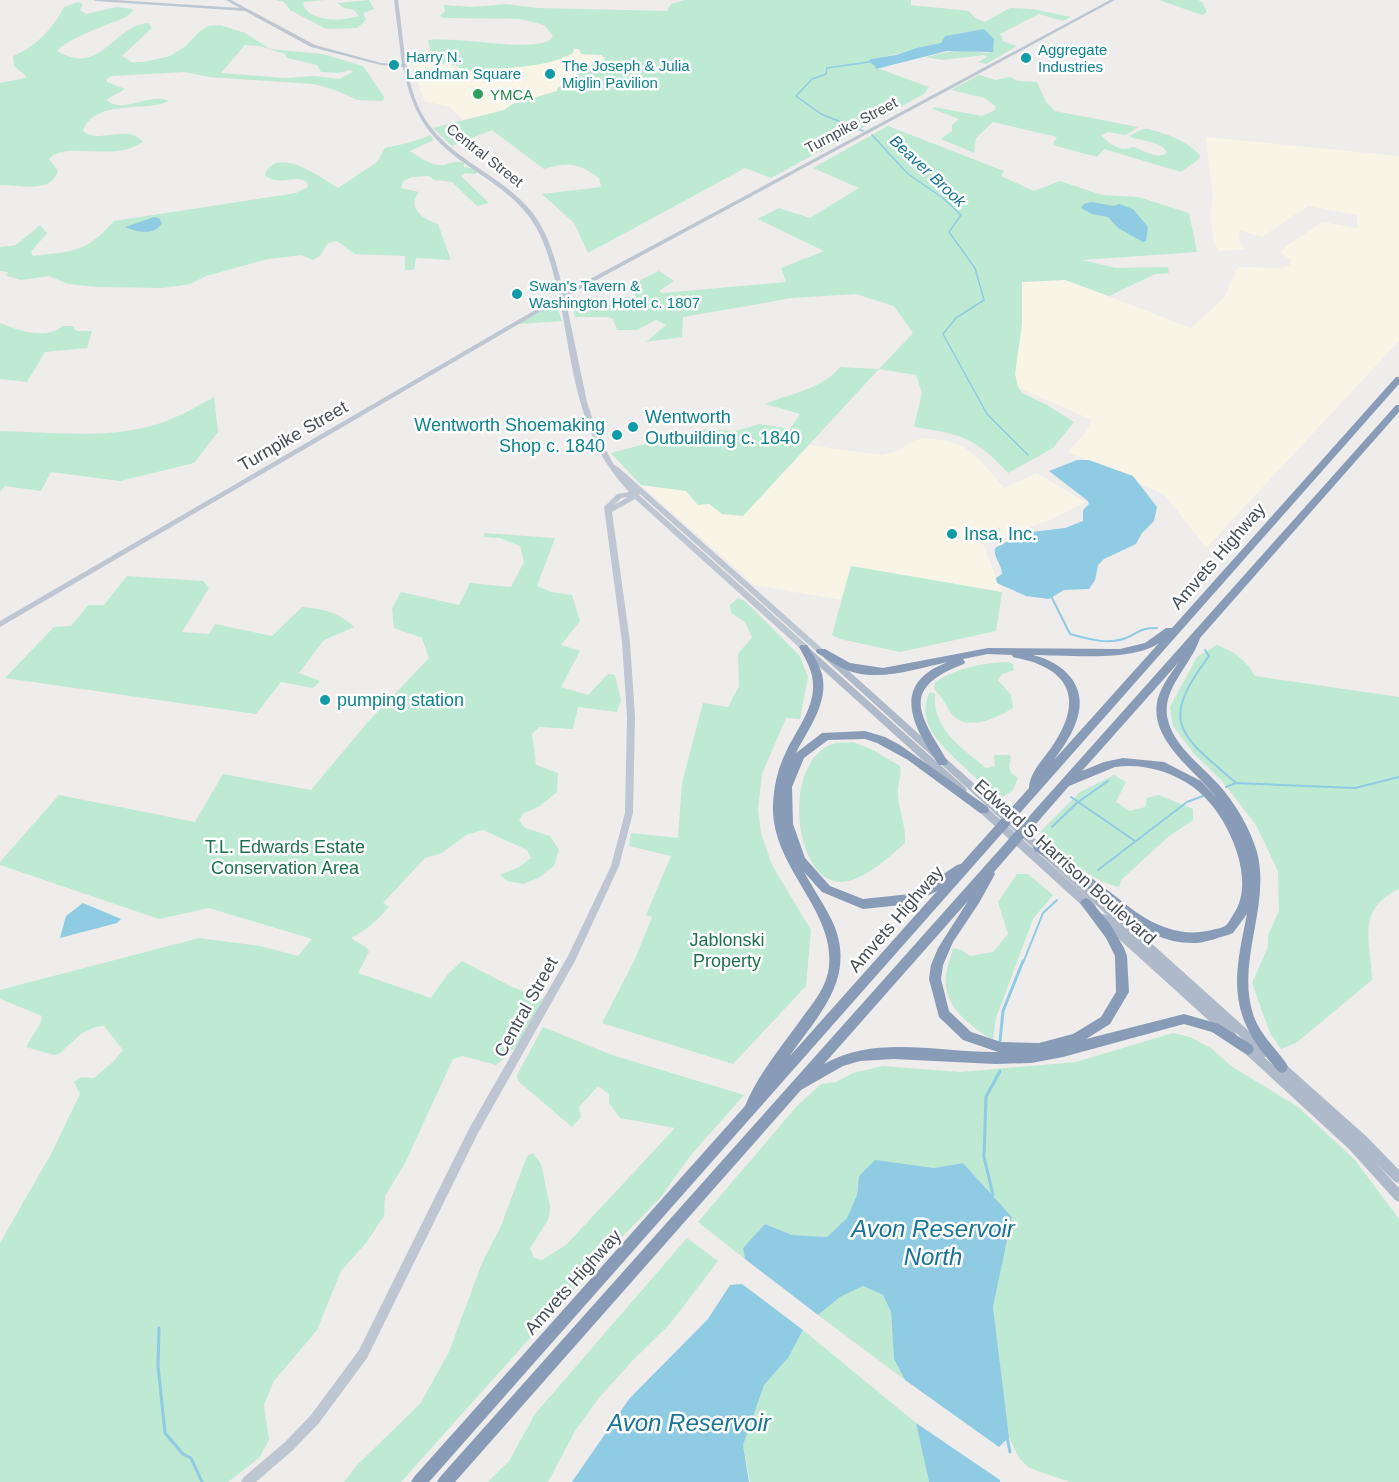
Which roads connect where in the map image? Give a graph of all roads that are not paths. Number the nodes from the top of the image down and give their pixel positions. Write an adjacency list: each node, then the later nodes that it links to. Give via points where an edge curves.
1 (96, 0): 5 (street)
2 (228, 0): 5 (street)
3 (396, 0): 8 (street, Central Street)
4 (1113, 0): 10 (street, Turnpike Street)
5 (246, 10): 6 (street, via 306,43)
6 (376, 62): 7 (street); 8 (street)
7 (393, 66): 8 (street); 9 (street)
8 (406, 66): 9 (street, Central Street)
9 (408, 75): 11 (street, Central Street, via 415,104 437,138 507,190 531,214 545,240)
10 (602, 274): 11 (street, Turnpike Street, via 578,285); 12 (street, Turnpike Street)
11 (558, 282): 12 (street, Central Street)
12 (561, 297): 15 (street, Central Street, via 587,416 600,449 619,478); 17 (street, Turnpike Street)
13 (1399, 379): 16 (highway, Amvets Highway)
14 (1399, 407): 18 (highway, Amvets Highway)
15 (638, 492): 19 (street, Edward S Harrison Boulevard, via 704,558); 20 (street, Edward S Harrison Boulevard); 35 (street, Central Street, via 610,510 609,522 626,642 631,717 629,813 615,867 567,968 469,1138 363,1354 315,1419)
16 (1185, 621): 20 (highway, via 1148,646 1129,651 988,651 883,672 847,666); 23 (highway, Amvets Highway)
17 (0, 624)
18 (1195, 635): 22 (highway, Amvets Highway); 30 (highway, via 1192,649 1163,700 1162,717 1173,741 1225,801 1249,847 1256,878 1256,902 1241,970 1241,992 1252,1026)
19 (804, 647): 24 (main road, Edward S Harrison Boulevard); 32 (highway, via 817,675 818,697 782,777 780,821 792,865 833,935 838,954 828,991 758,1090)
20 (821, 651): 21 (main road, Edward S Harrison Boulevard)
21 (943, 762): 23 (highway, via 925,739 916,718 917,696 925,681 949,665 975,659 1013,655 1038,660 1067,679 1077,705 1072,723 1036,777); 24 (main road, Edward S Harrison Boulevard)
22 (1065, 784): 25 (highway, via 1105,765 1130,761 1160,765 1194,780 1217,801 1239,841 1246,871 1244,911 1237,923 1218,935 1171,935 1135,918 1062,862); 27 (highway, Amvets Highway)
23 (1033, 791): 26 (highway, Amvets Highway)
24 (987, 807): 25 (main road, Edward S Harrison Boulevard); 26 (highway, via 966,801 898,749 865,735 820,738 803,751 791,773 786,807 790,837 809,874 832,892 866,903 898,902 923,894)
25 (1033, 849): 28 (main road, Edward S Harrison Boulevard); 30 (main road, Edward S Harrison Boulevard)
26 (969, 863): 32 (highway, Amvets Highway)
27 (992, 866): 28 (highway, via 984,887 940,956 935,981 938,1002 947,1018 960,1032 985,1045 1015,1049 1060,1043 1097,1029 1115,1011 1124,986 1121,957 1111,935); 31 (highway, Amvets Highway)
28 (1086, 903): 29 (main road, Edward S Harrison Boulevard)
29 (1248, 1049): 31 (highway, via 1215,1028 1184,1019 1031,1057 861,1055); 34 (main road, Edward S Harrison Boulevard, via 1353,1145)
30 (1281, 1067): 33 (main road, Edward S Harrison Boulevard)
31 (795, 1086): 37 (highway, Amvets Highway)
32 (747, 1114): 36 (highway, Amvets Highway)
33 (1399, 1178)
34 (1399, 1196)
35 (247, 1482)
36 (419, 1482)
37 (445, 1482)

